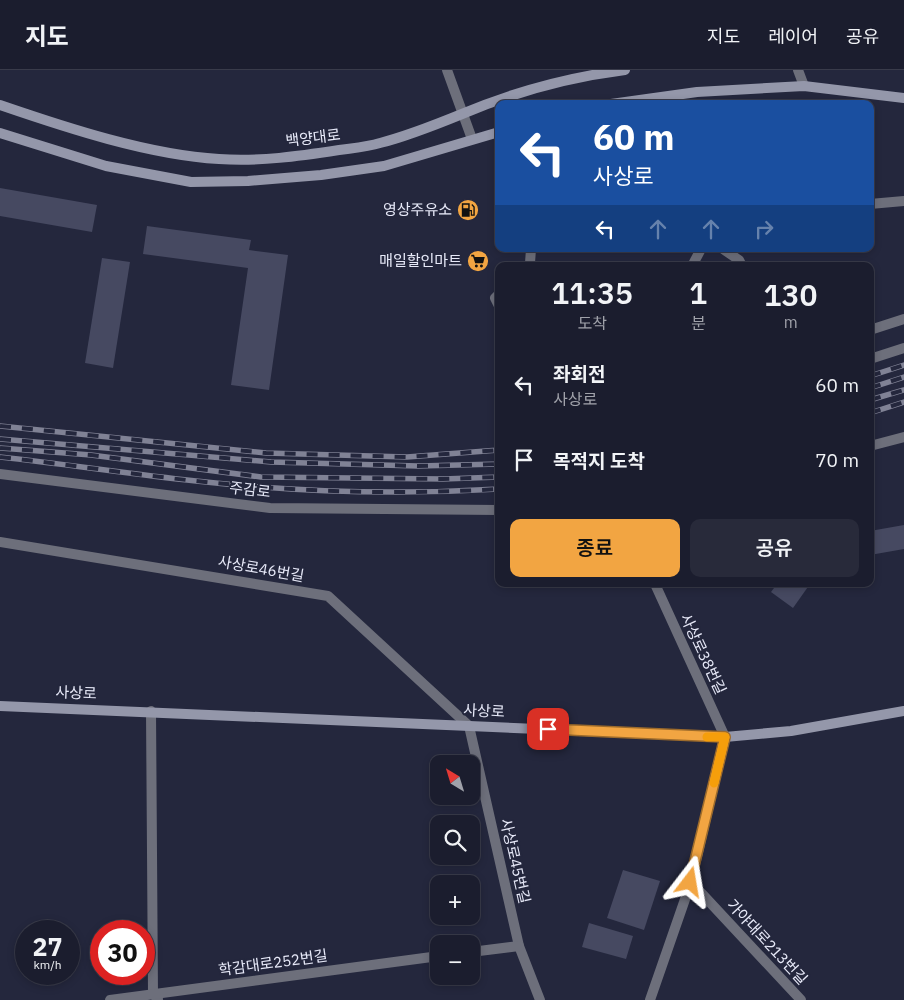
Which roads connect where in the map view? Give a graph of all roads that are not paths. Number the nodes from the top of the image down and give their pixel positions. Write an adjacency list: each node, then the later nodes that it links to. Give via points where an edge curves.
1 (447, 70): 10 (street)
2 (625, 70): 6 (main road, 백양대로, via 590,74)
3 (798, 70): 4 (street)
4 (804, 86): 5 (main road); 7 (main road, via 697,92)
5 (904, 98)
6 (501, 100)
7 (640, 100)
8 (495, 102): 10 (main road, 백양대로)
9 (0, 105): 10 (main road, 백양대로, via 146,148 219,159 269,158 380,144)
10 (462, 114): 13 (street)
11 (0, 132): 13 (main road, via 106,166 191,182 321,175 384,166)
12 (495, 133): 13 (main road)
13 (472, 139)
14 (904, 201): 15 (street)
15 (874, 204)
16 (727, 252): 17 (street)
17 (740, 262)
18 (904, 319): 19 (street)
19 (874, 329)
20 (904, 348): 21 (street)
21 (874, 358)
22 (904, 436): 23 (street)
23 (874, 445)
24 (0, 474): 25 (street, 주감로, via 270,508)
25 (495, 510)
26 (0, 542): 31 (street, 사상로46번길, via 328,596)
27 (656, 587): 32 (street, 사상로38번길)
28 (0, 706): 29 (main road, 사상로)
29 (151, 711): 31 (main road, 사상로); 37 (street)
30 (904, 711): 32 (main road, 사상로, via 791,731)
31 (469, 726): 32 (main road, 사상로); 34 (street, 사상로45번길)
32 (725, 737): 33 (street)
33 (690, 882): 40 (street); 41 (street, 가야대로213번길)
34 (519, 946): 35 (street); 39 (street, 사상로45번길)
35 (480, 951)
36 (430, 957): 37 (street, 학감대로252번길)
37 (156, 997): 38 (street, 학감대로252번길)
38 (110, 1000)
39 (540, 1000)
40 (650, 1000)
41 (801, 1000)

